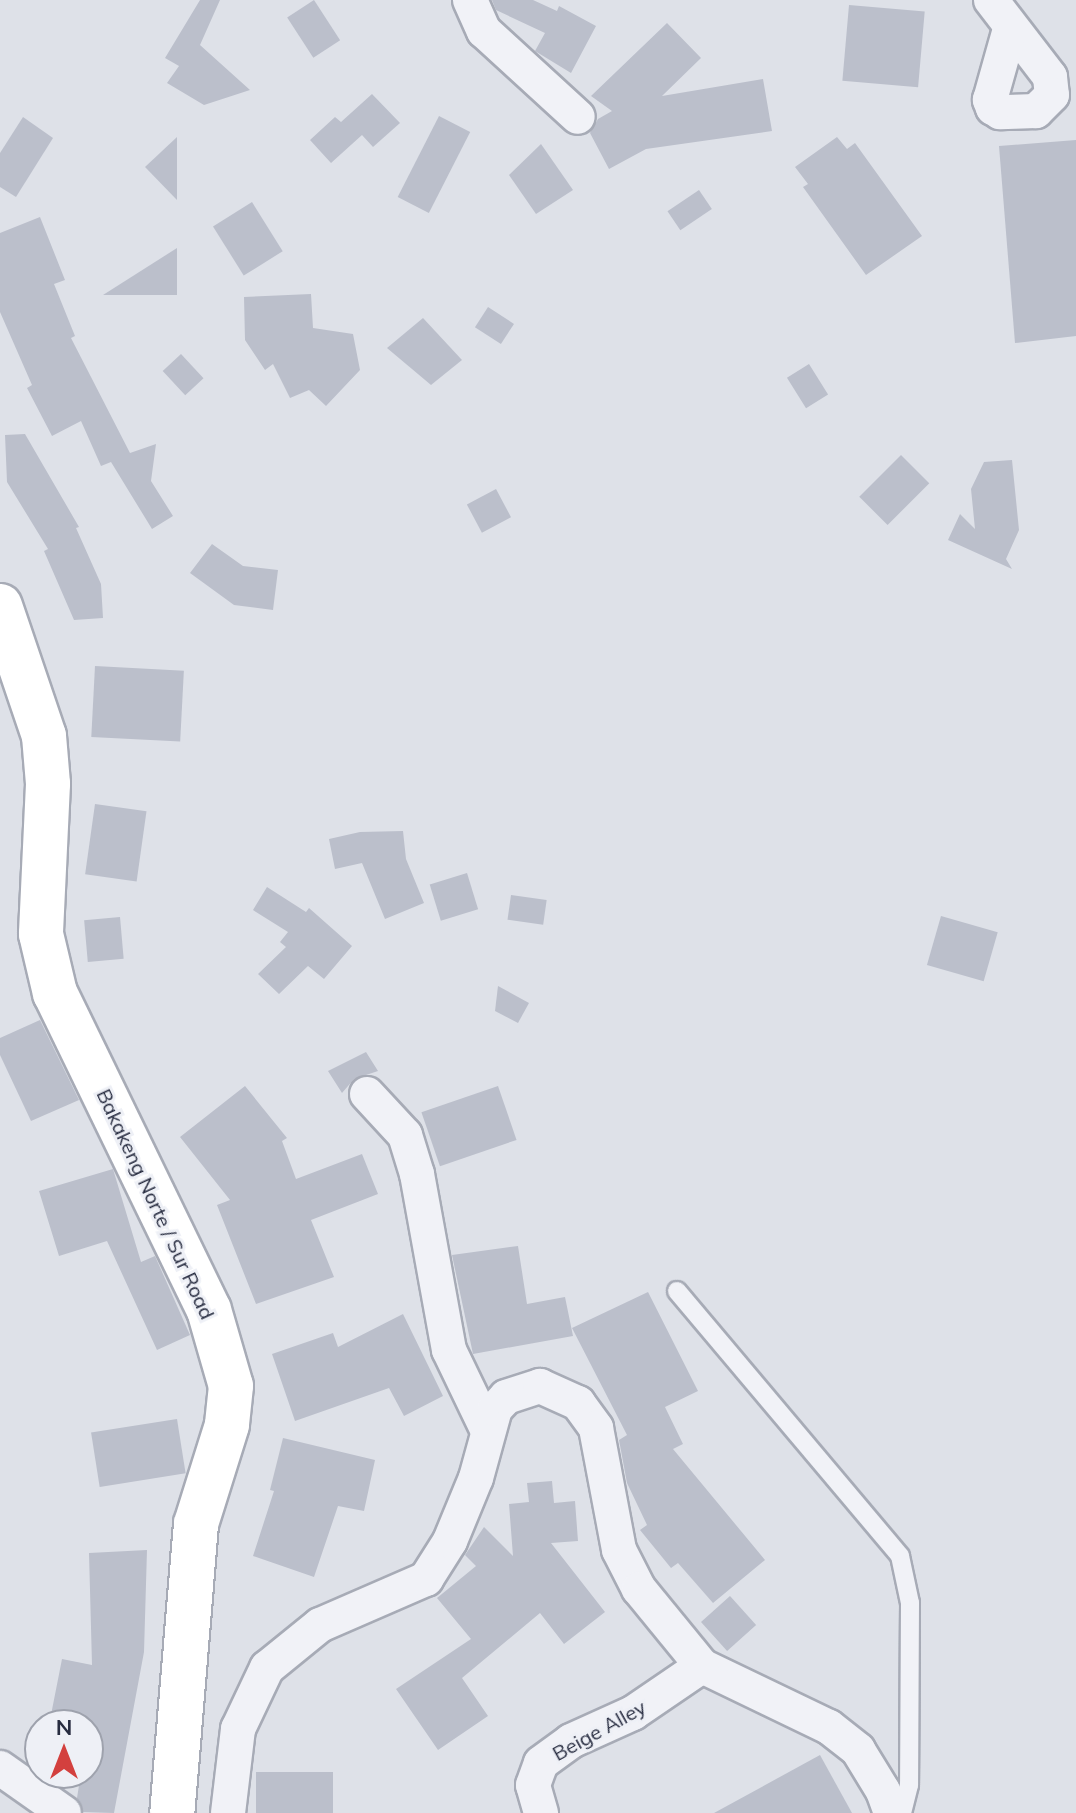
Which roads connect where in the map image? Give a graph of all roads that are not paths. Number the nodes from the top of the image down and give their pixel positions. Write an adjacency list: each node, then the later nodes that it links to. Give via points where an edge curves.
1 (470, 0): 4 (street, via 484,31)
2 (991, 0): 3 (street)
3 (1010, 29)
4 (578, 117)
5 (0, 606): 12 (main road, Bakakeng Norte / Sur Road, via 44,736 48,784 41,934 55,993 209,1310 231,1386 227,1425 196,1524)
6 (367, 1094): 8 (street, via 405,1135 449,1350)
7 (677, 1291): 16 (lane, via 900,1556 910,1603 909,1785)
8 (488, 1431): 9 (street, via 495,1409 526,1388 552,1389 578,1403 596,1428 619,1550 639,1589); 13 (street, via 476,1478 450,1541 426,1579 320,1625 267,1668 238,1729)
9 (702, 1666): 14 (street, Beige Alley, via 633,1713 571,1741 541,1763 533,1785); 15 (street, via 829,1727 858,1750)
10 (0, 1768): 11 (street)
11 (64, 1813)
12 (172, 1813)
13 (228, 1813)
14 (541, 1813)
15 (891, 1813)
16 (902, 1813)

